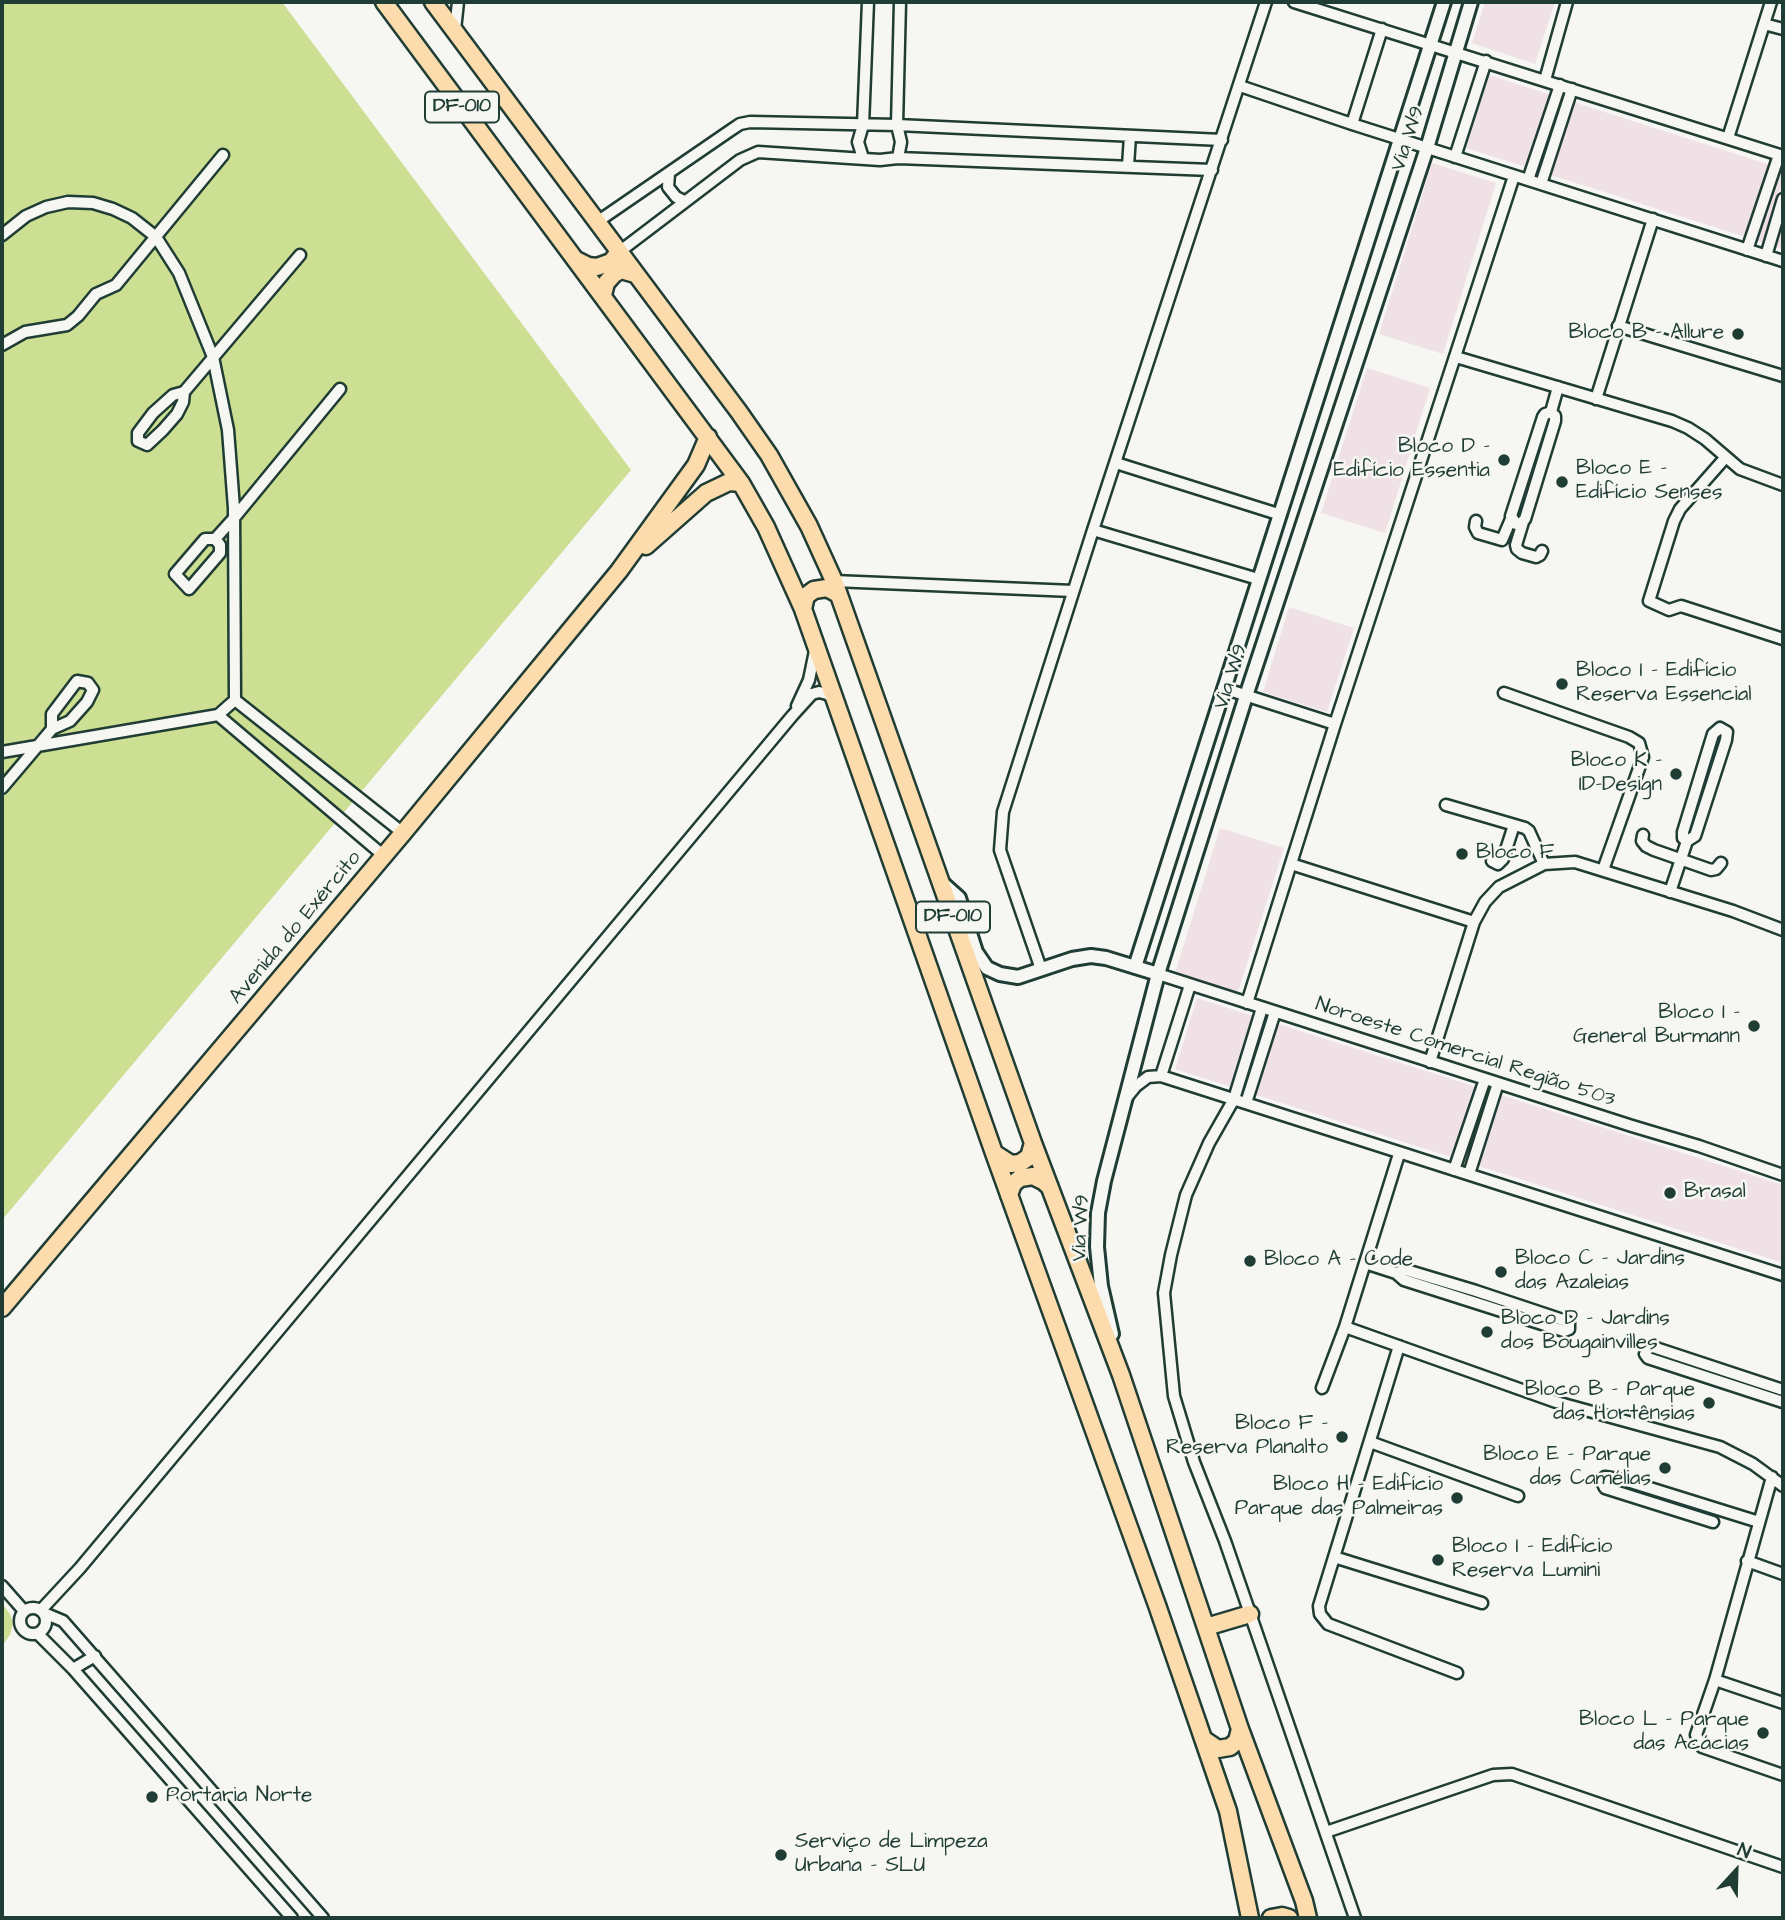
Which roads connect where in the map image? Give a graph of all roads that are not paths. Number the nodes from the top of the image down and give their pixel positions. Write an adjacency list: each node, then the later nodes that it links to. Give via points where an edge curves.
1 (384, 2): 52 (main road, DF-010)
2 (433, 2): 15 (main road, DF-010)
3 (458, 2): 15 (street)
4 (868, 2): 24 (street)
5 (900, 2): 25 (street)
6 (1266, 2): 21 (street)
7 (1294, 2): 13 (street)
8 (1444, 2): 16 (street, Via W9)
9 (1471, 2): 17 (street, Via W9)
10 (1567, 2): 19 (street)
11 (1771, 2): 12 (street)
12 (1764, 24): 14 (street); 27 (street)
13 (1382, 29): 16 (street); 23 (street)
14 (1783, 29)
15 (455, 31): 45 (main road, DF-010)
16 (1430, 43): 17 (street); 28 (street, Via W9)
17 (1456, 52): 18 (street); 30 (street, Via W9)
18 (1486, 61): 19 (street); 33 (street)
19 (1545, 80): 20 (street)
20 (1560, 85): 22 (street); 40 (street)
21 (1240, 86): 23 (street); 29 (street)
22 (1572, 89): 27 (street); 41 (street)
23 (1352, 124): 28 (street)
24 (863, 125): 25 (street); 34 (street, via 858,142); 38 (street, via 740,124)
25 (897, 125): 26 (street); 35 (street)
26 (1130, 136): 29 (street); 36 (street)
27 (1728, 138): 32 (street)
28 (1400, 139): 30 (street); 71 (street, Via W9)
29 (1222, 140): 37 (street)
30 (1427, 148): 33 (street); 85 (street, Via W9)
31 (223, 155): 47 (street)
32 (1781, 155): 48 (street)
33 (1455, 157): 39 (street)
34 (863, 158): 35 (street); 43 (street, via 758,152)
35 (898, 158): 36 (street)
36 (1128, 166): 37 (street)
37 (1212, 170): 68 (street)
38 (669, 174): 43 (street, via 668,187); 45 (street)
39 (1514, 176): 40 (street); 59 (street)
40 (1528, 180): 41 (street)
41 (1541, 184): 44 (street)
42 (1783, 199): 51 (street)
43 (684, 201): 49 (street)
44 (1653, 219): 48 (street); 56 (street)
45 (597, 222): 49 (main road, DF-010)
46 (2, 235): 47 (street, via 26,216 68,202 113,209)
47 (156, 237): 57 (street, via 116,285 96,294 71,322 25,332); 58 (street, via 179,273)
48 (1747, 250): 51 (street)
49 (619, 251): 52 (main road, via 611,262 597,267); 54 (main road, DF-010)
50 (300, 255): 58 (street)
51 (1766, 256): 53 (street)
52 (576, 260): 55 (main road, DF-010)
53 (1783, 261)
54 (635, 274): 55 (main road, via 621,270 614,274); 81 (main road, DF-010, via 769,455 809,526)
55 (603, 295): 66 (main road, DF-010)
56 (1618, 326): 60 (street); 64 (street)
57 (2, 345)
58 (213, 357): 63 (street); 72 (street, via 228,430)
59 (1456, 357): 61 (street); 95 (street)
60 (1783, 376)
61 (1558, 387): 64 (street); 65 (street)
62 (340, 389): 72 (street)
63 (184, 393): 63 (street, via 173,395 153,414 138,433 138,441 147,444 163,430 177,414)
64 (1596, 399): 67 (street, via 1688,428)
65 (1551, 412): 73 (street, via 1543,416); 75 (street, via 1555,421)
66 (708, 437): 69 (main road, DF-010); 79 (main road, Avenida do Exército, via 696,465)
67 (1725, 458): 70 (street, via 1740,469); 86 (street, via 1680,509 1649,601 1669,610 1681,606)
68 (1116, 463): 71 (street); 76 (street)
69 (741, 482): 79 (main road, Avenida do Exército, via 729,482 706,493); 84 (main road, DF-010)
70 (1783, 485)
71 (1279, 514): 80 (street, Via W9)
72 (234, 518): 77 (street); 91 (street)
73 (1511, 519): 74 (street, via 1502,540 1478,533); 75 (street, via 1516,524)
74 (1476, 522)
75 (1523, 522): 78 (street, via 1517,549 1536,557)
76 (1093, 530): 80 (street); 82 (street)
77 (215, 539): 77 (street, via 220,553 189,589 175,574 205,539)
78 (1542, 551)
79 (619, 571): 104 (main road, Avenida do Exército)
80 (1258, 579): 83 (street, Via W9)
81 (836, 587): 82 (street); 84 (main road, via 814,590 806,596); 114 (main road, DF-010)
82 (1073, 591): 119 (street, via 1000,830 1000,850)
83 (1249, 608): 85 (street, via 1265,607); 88 (street, Via W9)
84 (803, 609): 87 (main road, DF-010)
85 (1273, 614): 90 (street, Via W9)
86 (1783, 639)
87 (815, 644): 92 (main road, DF-010); 94 (street, via 809,680)
88 (1223, 688): 90 (street); 97 (street, Via W9)
89 (1504, 693): 113 (street, via 1639,743 1643,757)
90 (1246, 696): 95 (street); 99 (street, Via W9)
91 (235, 700): 93 (street); 104 (street)
92 (834, 700): 94 (street, via 827,694 813,694); 133 (main road, DF-010)
93 (218, 715): 98 (street); 107 (street)
94 (792, 716): 162 (street)
95 (1335, 724): 111 (street)
96 (52, 729): 96 (street, via 52,714 77,681 88,683 93,690 87,702 70,721); 98 (street)
97 (1208, 738): 99 (street, via 1220,749); 118 (street, Via W9)
98 (36, 747): 100 (street); 101 (street)
99 (1229, 749): 120 (street, Via W9)
100 (2, 752)
101 (2, 788)
102 (1446, 805): 103 (street)
103 (1514, 825): 109 (street, via 1503,859 1499,864); 112 (street, via 1529,831)
104 (403, 833): 107 (main road, Avenida do Exército)
105 (1643, 835): 108 (street, via 1646,846)
106 (1687, 841): 106 (street, via 1695,836 1726,740 1727,732 1720,728 1713,734 1682,832); 108 (street)
107 (384, 856): 143 (main road, Avenida do Exército)
108 (1680, 859): 110 (street, via 1711,870); 115 (street)
109 (1492, 861)
110 (1721, 863)
111 (1291, 864): 116 (street); 122 (street)
112 (1544, 864): 113 (street, via 1575,862); 116 (street, via 1499,887)
113 (1603, 870): 115 (street)
114 (940, 881): 119 (street, Noroeste Comercial Região 503, via 959,898 976,952 987,968 1018,977); 132 (main road, DF-010)
115 (1670, 892): 117 (street)
116 (1474, 922): 125 (street)
117 (1783, 930)
118 (1135, 967): 119 (street, Noroeste Comercial Região 503, via 1091,956); 120 (street, Noroeste Comercial Região 503)
119 (1041, 969)
120 (1158, 974): 121 (street, Noroeste Comercial Região 503); 129 (street, Via W9)
121 (1191, 985): 122 (street, Noroeste Comercial Região 503); 126 (street)
122 (1247, 1003): 123 (street, Noroeste Comercial Região 503)
123 (1262, 1008): 124 (street, Noroeste Comercial Região 503); 130 (street)
124 (1275, 1012): 125 (street, Noroeste Comercial Região 503); 131 (street)
125 (1430, 1062): 127 (street, Noroeste Comercial Região 503)
126 (1161, 1076): 129 (street, via 1148,1077); 130 (street)
127 (1485, 1079): 128 (street, Noroeste Comercial Região 503); 135 (street)
128 (1498, 1083): 136 (street); 137 (street, Noroeste Comercial Região 503)
129 (1125, 1100): 146 (street, Via W9, via 1102,1191 1097,1247)
130 (1234, 1100): 131 (street); 163 (street, via 1186,1195 1164,1293 1174,1396)
131 (1246, 1104): 134 (street)
132 (1033, 1143): 133 (main road, via 1029,1157 1020,1163 1011,1164); 138 (main road, DF-010)
133 (993, 1153): 139 (main road, DF-010)
134 (1399, 1154): 135 (street); 140 (street)
135 (1454, 1170): 136 (street)
136 (1469, 1174): 142 (street)
137 (1783, 1175)
138 (1050, 1188): 139 (main road, via 1033,1176 1020,1178); 146 (main road, DF-010)
139 (1009, 1195): 172 (main road, DF-010)
140 (1365, 1262): 141 (street); 144 (street)
141 (1396, 1273): 141 (street, via 1404,1280 1564,1331 1570,1326 1424,1275 1406,1270)
142 (1783, 1275)
143 (2, 1308)
144 (1345, 1327): 145 (street); 147 (street)
145 (1399, 1346): 150 (street); 151 (street, via 1556,1402 1720,1447)
146 (1121, 1375): 164 (main road, DF-010)
147 (1322, 1388)
148 (1783, 1390): 149 (street, via 1653,1347 1646,1354 1648,1359)
149 (1783, 1402)
150 (1370, 1441): 153 (street); 156 (street)
151 (1772, 1477): 152 (street); 155 (street)
152 (1783, 1486)
153 (1518, 1496)
154 (1713, 1522): 155 (street, via 1605,1488 1602,1482 1613,1477)
155 (1759, 1522): 157 (street)
156 (1334, 1557): 160 (street); 168 (street, via 1319,1606 1328,1624)
157 (1747, 1562): 158 (street); 169 (street)
158 (1783, 1574)
159 (2, 1586): 161 (street)
160 (1482, 1603)
161 (24, 1611): 162 (street); 165 (street, via 22,1629)
162 (42, 1611): 165 (street, via 47,1625); 166 (street, via 63,1621)
163 (1250, 1614): 164 (main road); 174 (street)
164 (1206, 1627): 171 (main road, DF-010)
165 (38, 1634): 167 (street)
166 (95, 1657): 167 (street); 177 (street)
167 (73, 1669): 176 (street)
168 (1457, 1674)
169 (1715, 1680): 170 (street); 173 (street, via 1696,1735 1702,1747)
170 (1783, 1703)
171 (1240, 1729): 172 (main road, via 1230,1747 1218,1749); 181 (main road, DF-010)
172 (1203, 1739): 178 (main road, DF-010, via 1228,1811)
173 (1783, 1775)
174 (1326, 1832): 175 (street, via 1493,1775 1512,1774); 182 (street)
175 (1783, 1867)
176 (292, 1918)
177 (323, 1918)
178 (1250, 1918)
179 (1271, 1918): 180 (main road)
180 (1289, 1918)
181 (1308, 1918)
182 (1355, 1918)

